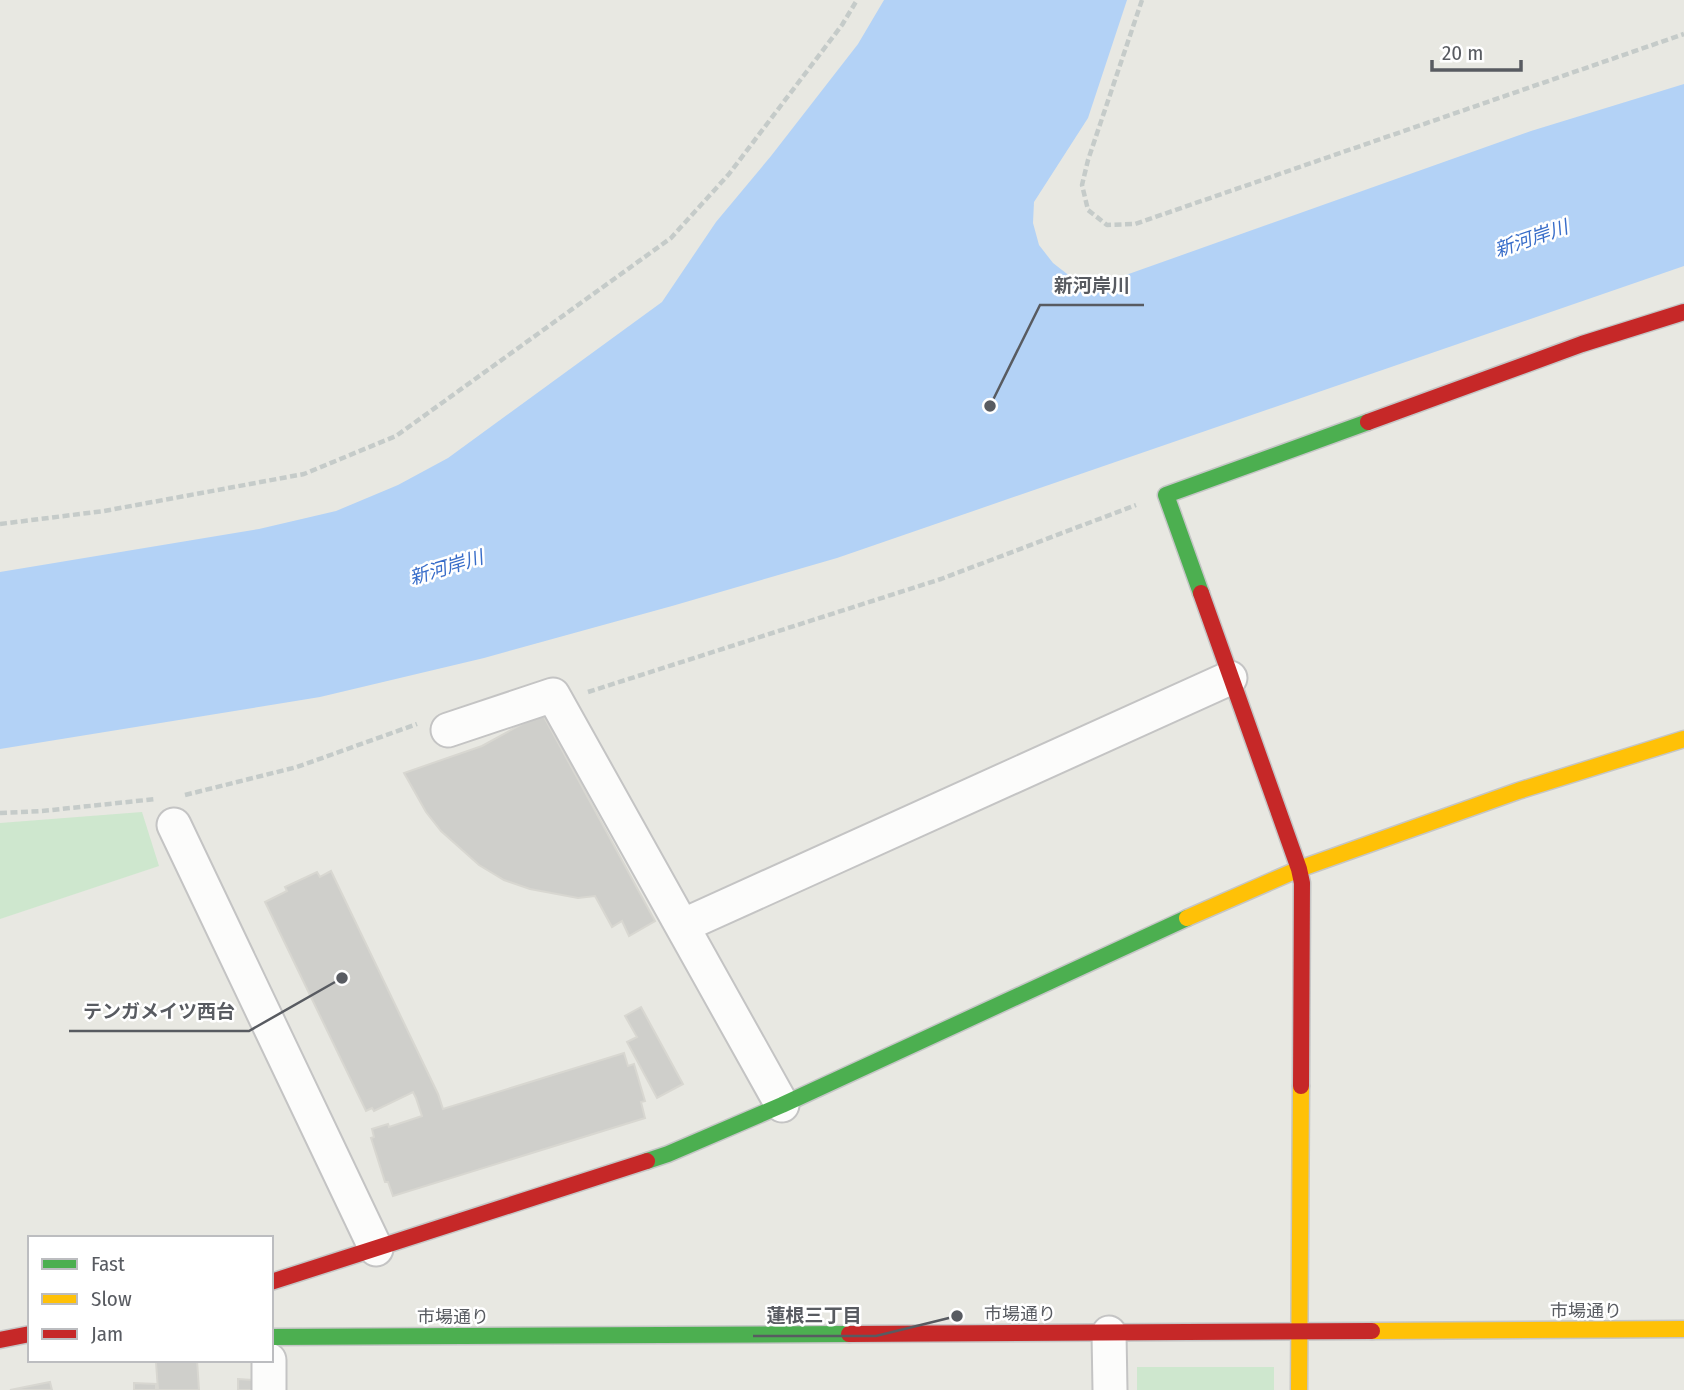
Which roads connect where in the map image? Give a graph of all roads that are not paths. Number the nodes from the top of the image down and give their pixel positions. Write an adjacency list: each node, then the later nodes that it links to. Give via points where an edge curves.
1 (1684, 312): 2 (street, via 1582,344 1166,495)
2 (1230, 678): 6 (street); 7 (street)
3 (448, 730): 7 (street, via 553,695)
4 (1684, 739): 6 (street, via 1518,790)
5 (168, 807): 9 (street)
6 (1299, 869): 8 (street); 12 (street)
7 (682, 926): 8 (street)
8 (782, 1105): 9 (street, via 668,1154)
9 (376, 1249): 10 (street)
10 (273, 1281)
11 (1684, 1329): 12 (street, 市場通り)
12 (1300, 1332): 13 (street, 市場通り); 20 (street)
13 (1109, 1333): 15 (street, 市場通り); 19 (street)
14 (28, 1334): 16 (street)
15 (273, 1337)
16 (0, 1340)
17 (269, 1362): 18 (street)
18 (269, 1390)
19 (1110, 1390)
20 (1299, 1390)

